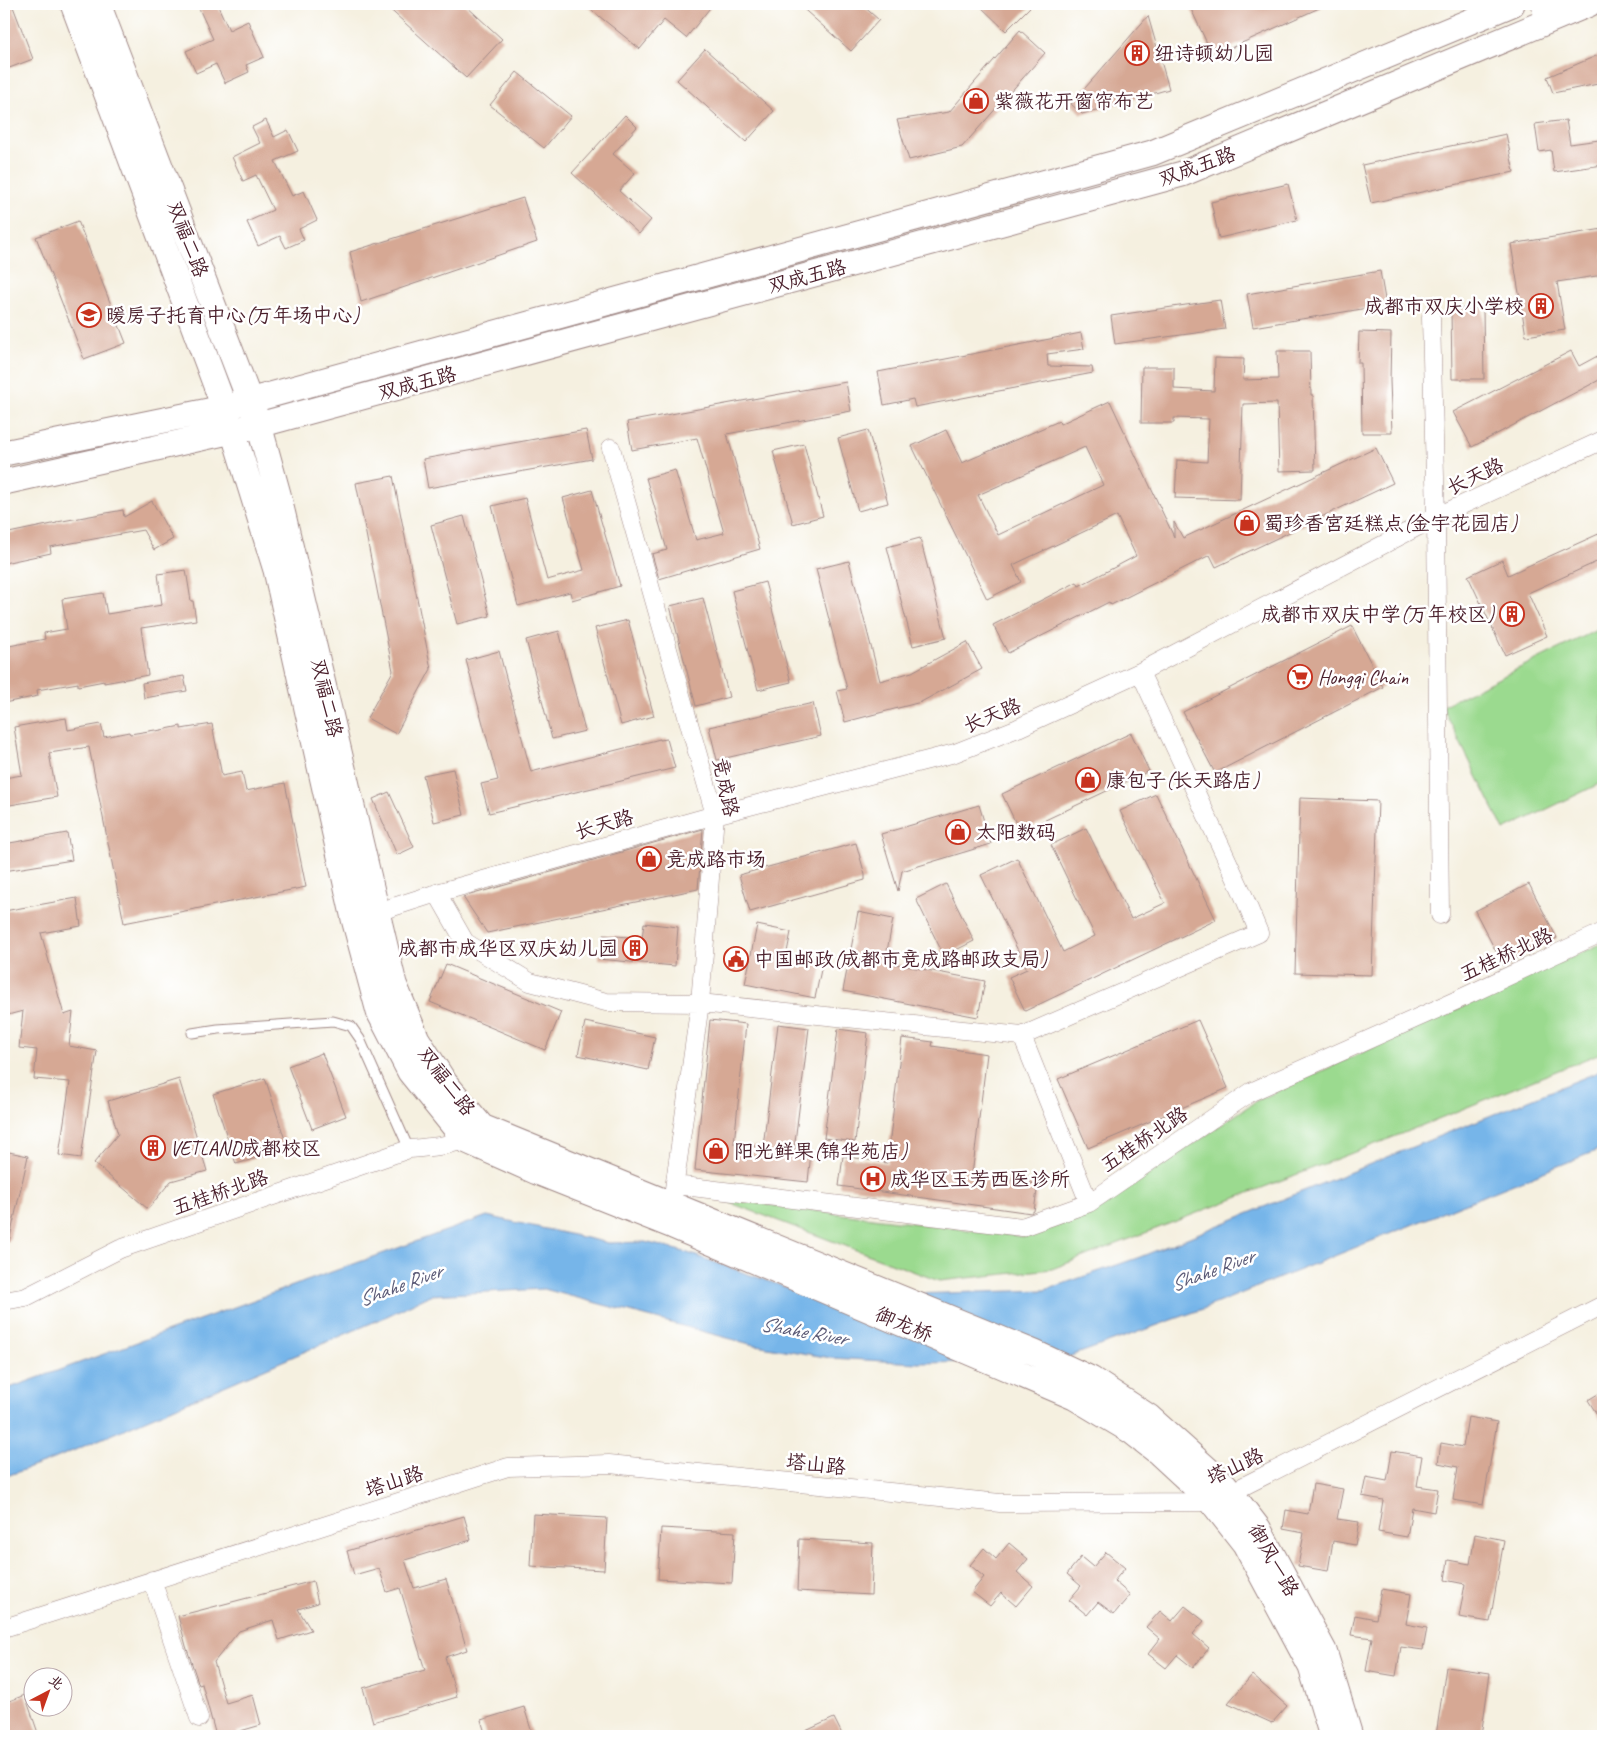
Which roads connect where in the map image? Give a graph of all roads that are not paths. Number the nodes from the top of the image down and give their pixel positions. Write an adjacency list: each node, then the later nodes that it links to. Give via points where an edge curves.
1 (73, 4): 8 (main road, 双福二路)
2 (98, 4): 7 (main road, 双福二路)
3 (1512, 4): 7 (main road, 双成五路, via 1152,153)
4 (1589, 4): 5 (main road, 双成五路)
5 (1543, 13): 9 (main road, 双成五路, via 1182,174)
6 (1431, 317): 15 (street)
7 (250, 401): 8 (main road, 双成五路); 9 (main road, 双福二路)
8 (223, 408): 10 (main road, 双福二路); 13 (main road, 双成五路)
9 (259, 426): 10 (main road, 双成五路); 19 (main road, 双福二路)
10 (233, 432): 14 (main road, 双成五路); 21 (main road, 双福二路, via 276,570)
11 (1603, 440): 15 (street, 长天路)
12 (611, 448): 17 (street, 竞成路)
13 (4, 453)
14 (4, 482)
15 (1436, 517): 16 (street, 长天路); 20 (street)
16 (1140, 672): 17 (street, 长天路, via 955,753); 25 (street, via 1259,934)
17 (715, 815): 18 (street, 长天路); 23 (street, 竞成路)
18 (437, 893): 19 (street, 长天路); 23 (street, via 465,942 530,982 606,1002)
19 (378, 912): 21 (street, 长天路); 26 (main road, 双福二路, via 394,984 416,1039)
20 (1440, 915)
21 (354, 919): 26 (main road, 双福二路, via 379,1012 395,1046 410,1072)
22 (1603, 932): 28 (street, 五桂桥北路, via 1250,1092)
23 (700, 1003): 25 (street); 29 (street, 竞成路)
24 (192, 1033): 27 (lane, via 334,1021 351,1026 360,1039)
25 (1022, 1036): 28 (street)
26 (473, 1134): 27 (street, 五桂桥北路, via 433,1147); 29 (main road, 双福二路, via 537,1172)
27 (409, 1149): 31 (street, 五桂桥北路, via 120,1249 26,1296)
28 (1089, 1202): 29 (street, 五桂桥北路, via 1022,1227)
29 (673, 1205): 30 (main road, 双福二路); 33 (main road, 御龙桥, via 1074,1397)
30 (732, 1228): 33 (main road, 御龙桥, via 1092,1379)
31 (4, 1301)
32 (1603, 1305): 34 (street, 塔山路)
33 (1140, 1424): 34 (main road, 御风一路, via 1159,1453)
34 (1222, 1497): 35 (street, 塔山路, via 1000,1503 609,1464 508,1467); 38 (main road, 御风一路, via 1311,1667); 39 (main road, 御风一路, via 1258,1528 1324,1651)
35 (152, 1580): 36 (street, 塔山路); 37 (street)
36 (4, 1628)
37 (199, 1718)
38 (1332, 1736)
39 (1350, 1736)

